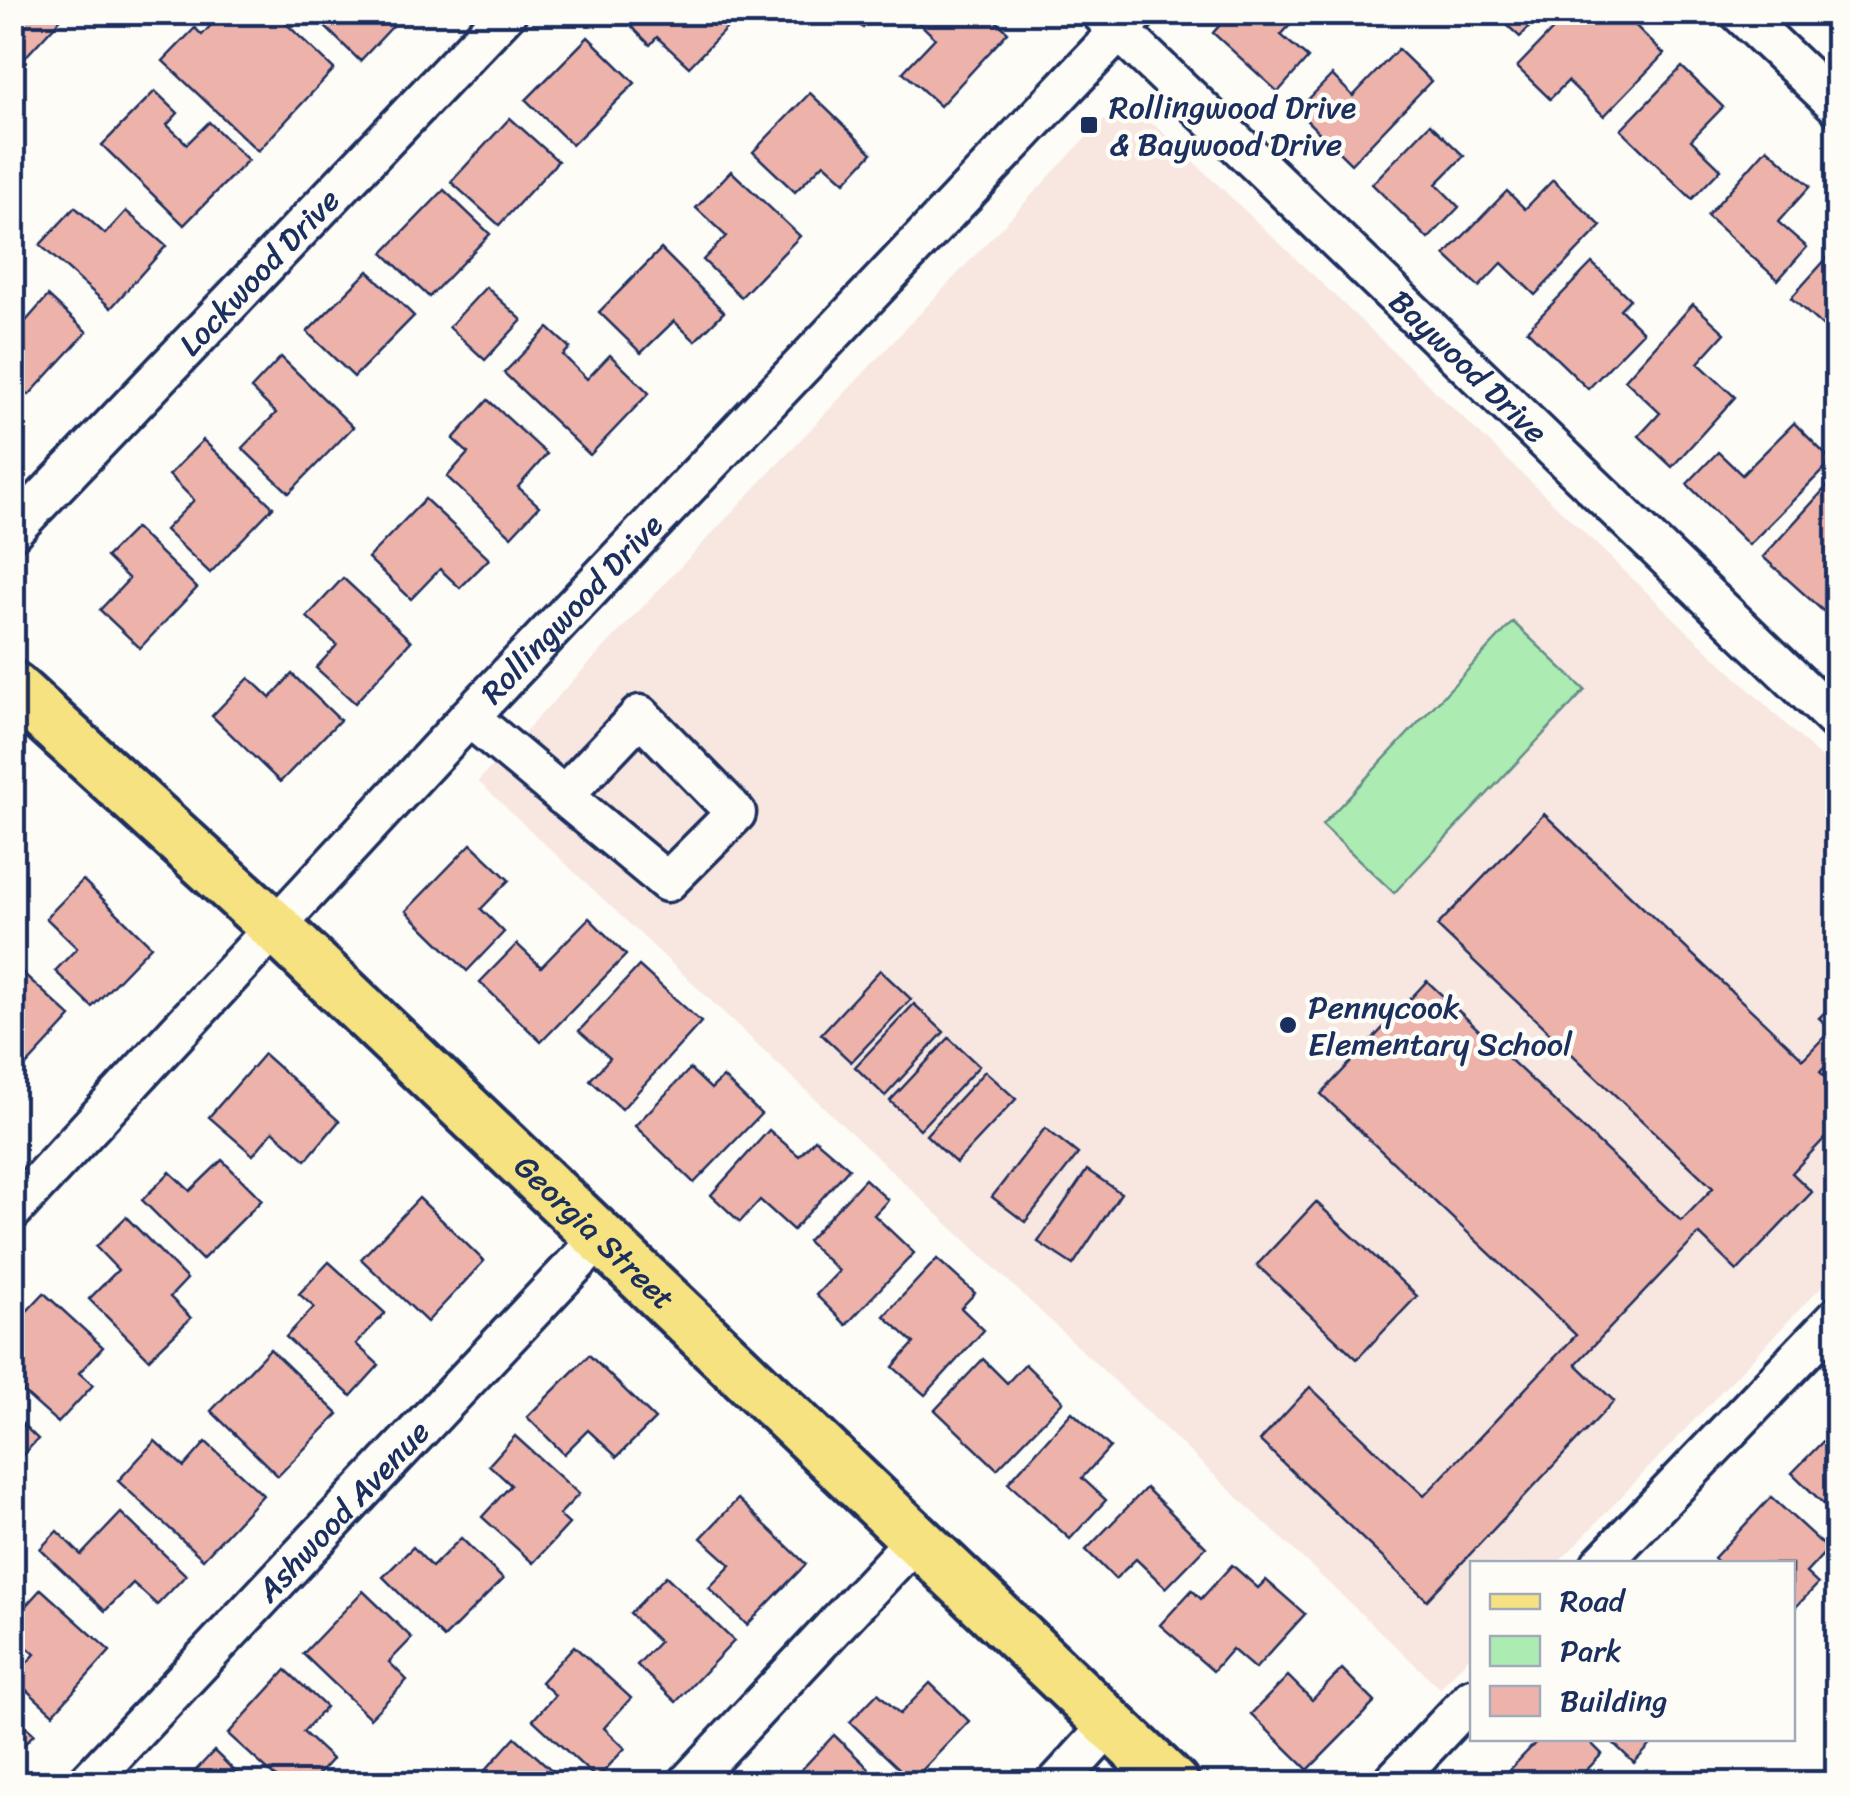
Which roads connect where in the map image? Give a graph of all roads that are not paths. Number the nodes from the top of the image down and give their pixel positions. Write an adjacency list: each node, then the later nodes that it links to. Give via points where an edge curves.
1 (507, 12): 5 (street, Lockwood Drive)
2 (1740, 12): 4 (street)
3 (1119, 19): 7 (street, Rollingwood Drive); 8 (street, Baywood Drive)
4 (1838, 106)
5 (12, 531)
6 (12, 687): 10 (main road, Georgia Street)
7 (469, 718): 9 (street); 10 (street, Rollingwood Drive)
8 (1838, 722)
9 (562, 796): 9 (street, via 668,882 736,813 640,716)
10 (274, 928): 11 (street, Rollingwood Drive); 12 (main road, Georgia Street)
11 (12, 1212)
12 (600, 1238): 14 (main road, Georgia Street); 18 (street, Ashwood Avenue)
13 (1838, 1316): 15 (street)
14 (916, 1539): 17 (main road, Georgia Street); 19 (street)
15 (1604, 1561)
16 (1470, 1700): 22 (street)
17 (1111, 1724): 20 (street); 21 (main road, Georgia Street)
18 (86, 1784)
19 (687, 1784)
20 (1056, 1784)
21 (1172, 1784)
22 (1391, 1784)

